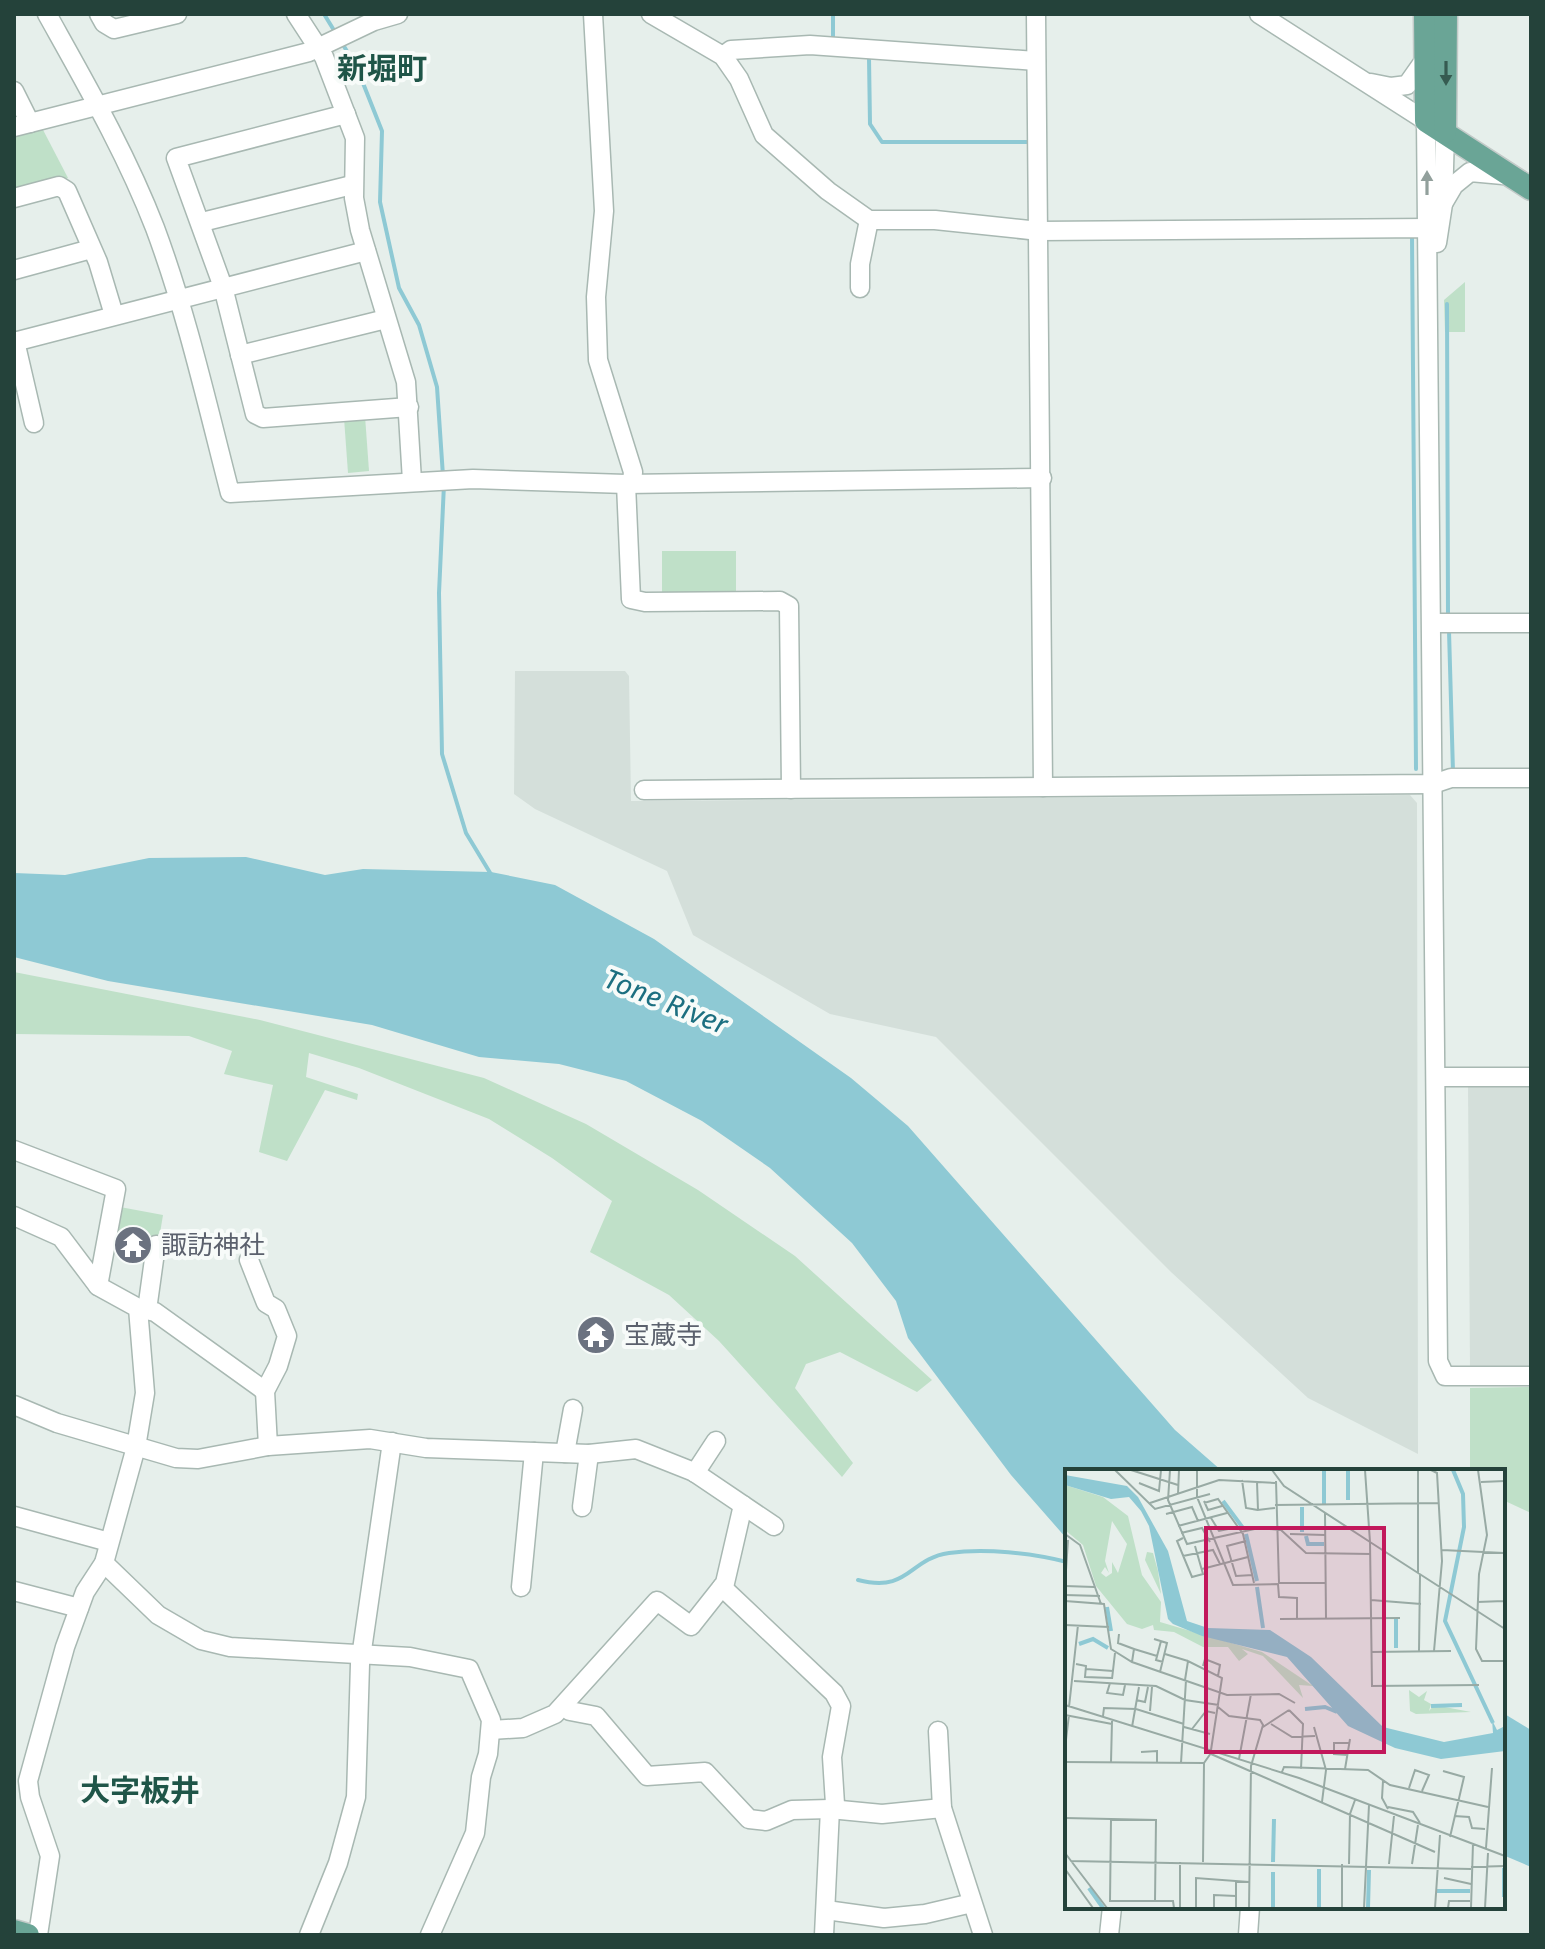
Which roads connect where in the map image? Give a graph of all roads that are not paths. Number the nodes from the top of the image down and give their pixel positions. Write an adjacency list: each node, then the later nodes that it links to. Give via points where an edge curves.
1 (47, 14): 18 (street)
2 (99, 14): 3 (street, via 114,29)
3 (177, 14)
4 (296, 14): 12 (street)
5 (398, 14): 12 (street)
6 (593, 14): 44 (street, via 604,211 597,349 633,472)
7 (651, 14): 13 (street)
8 (1036, 14): 15 (street)
9 (1259, 14): 16 (street)
10 (1425, 14): 14 (main road)
11 (1446, 14): 21 (main road, one-way to 21)
12 (332, 42): 18 (street); 19 (street)
13 (723, 56): 15 (street, via 742,49 810,45); 26 (street, via 764,135)
14 (1426, 58): 16 (street, via 1407,85 1391,87); 21 (main road)
15 (1036, 61): 28 (street)
16 (1360, 79): 21 (street)
17 (14, 91): 20 (street)
18 (99, 106): 20 (street); 35 (street, via 154,227)
19 (346, 114): 23 (street, via 355,138); 27 (street, via 176,158)
20 (22, 125)
21 (1435, 127): 22 (main road); 25 (street); 29 (street, one-way to 21)
22 (1522, 183): 25 (street, via 1483,170 1470,172)
23 (352, 185): 27 (street); 31 (street)
24 (14, 198): 30 (street, via 65,189)
25 (1443, 204): 29 (street)
26 (869, 220): 28 (street, via 935,220); 34 (street)
27 (202, 222): 33 (street)
28 (1039, 231): 29 (street); 42 (street)
29 (1433, 231): 45 (street)
30 (91, 249): 32 (street); 36 (street)
31 (366, 251): 33 (street); 37 (street)
32 (14, 270)
33 (223, 287): 35 (street); 39 (street)
34 (860, 288)
35 (179, 299): 36 (street); 43 (street, via 230,493)
36 (114, 315): 38 (street)
37 (386, 319): 39 (street); 40 (street, via 405,373)
38 (14, 342): 41 (street)
39 (240, 355): 40 (street, via 259,417)
40 (409, 407): 43 (street)
41 (34, 423)
42 (1042, 478): 44 (street); 49 (street)
43 (420, 480): 44 (street)
44 (629, 483): 50 (street, via 631,599 780,601 789,606)
45 (1433, 623): 46 (street); 48 (street)
46 (1531, 623)
47 (1531, 778): 48 (street, via 1451,778)
48 (1433, 784): 49 (street); 52 (street)
49 (1043, 787): 50 (street)
50 (791, 789): 51 (street)
51 (644, 790)
52 (1437, 1077): 53 (street); 60 (street, via 1438,1361 1445,1376)
53 (1531, 1077)
54 (14, 1150): 58 (street, via 116,1189)
55 (14, 1216): 58 (street, via 61,1237)
56 (156, 1245): 59 (street)
57 (249, 1260): 61 (street, via 266,1303 276,1309 287,1336)
58 (98, 1286): 59 (street)
59 (142, 1309): 61 (street, via 155,1312); 67 (street, via 145,1393)
60 (1531, 1376)
61 (265, 1391): 66 (street)
62 (14, 1405): 67 (street)
63 (573, 1409): 69 (street)
64 (716, 1441): 71 (street)
65 (392, 1442): 66 (street); 68 (street); 82 (street)
66 (268, 1446): 67 (street, via 198,1459)
67 (136, 1447): 76 (street)
68 (534, 1452): 69 (street); 78 (street)
69 (565, 1453): 70 (street)
70 (589, 1454): 71 (street, via 636,1449); 73 (street)
71 (695, 1473): 72 (street)
72 (743, 1505): 75 (street); 79 (street)
73 (582, 1507)
74 (14, 1516): 76 (street)
75 (774, 1526)
76 (109, 1542): 77 (street)
77 (104, 1563): 81 (street); 82 (street, via 158,1615 201,1640 230,1647)
78 (521, 1587)
79 (722, 1587): 83 (street, via 691,1626 657,1601); 88 (street, via 839,1698 842,1712 832,1757 835,1804)
80 (14, 1591): 81 (street)
81 (79, 1608): 86 (street)
82 (362, 1654): 84 (street, via 469,1669); 96 (street, via 356,1797 338,1863)
83 (566, 1704): 84 (street, via 523,1728); 88 (street, via 570,1711 596,1716 647,1776 705,1772 749,1819 766,1821 792,1810)
84 (491, 1730): 97 (street, via 475,1833)
85 (938, 1731): 87 (street)
86 (22, 1795): 95 (street, via 50,1856)
87 (942, 1808): 88 (street, via 882,1814); 89 (street)
88 (830, 1809): 92 (street)
89 (972, 1903): 92 (street, via 884,1918); 99 (street)
90 (1112, 1909): 100 (street)
91 (1250, 1909): 101 (street)
92 (826, 1910): 98 (street)
93 (14, 1931): 94 (main road)
94 (28, 1935)
95 (38, 1935)
96 (309, 1935)
97 (430, 1935)
98 (824, 1935)
99 (983, 1935)
100 (1109, 1935)
101 (1248, 1935)

